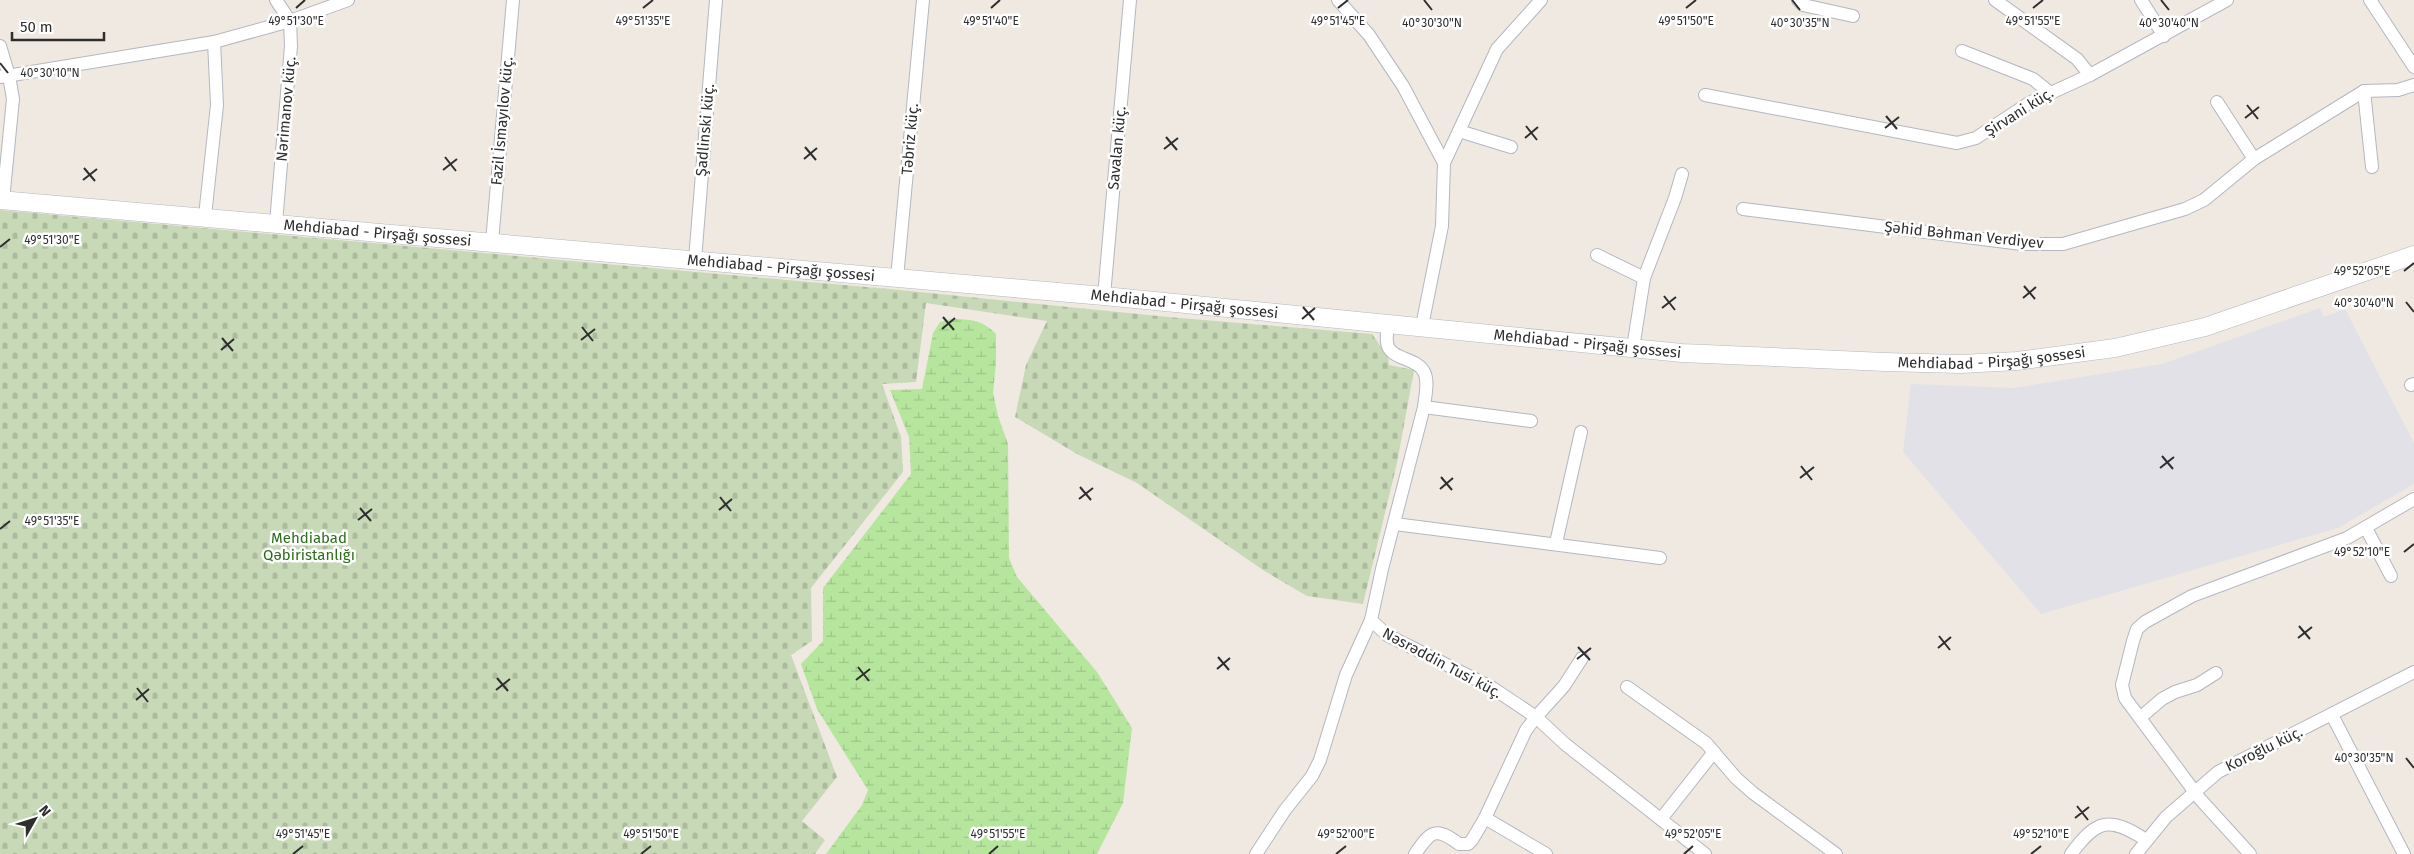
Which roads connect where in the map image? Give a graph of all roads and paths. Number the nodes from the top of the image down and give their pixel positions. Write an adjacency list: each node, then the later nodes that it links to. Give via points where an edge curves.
1 (276, 0): 16 (street)
2 (348, 0): 16 (street)
3 (513, 0): 39 (street, Fazil İsmayılov küç.)
4 (716, 0): 42 (street, Şadlinski küç.)
5 (923, 0): 43 (street, Təbriz küç.)
6 (1130, 0): 45 (street, Savalan küç.)
7 (1338, 0): 32 (street, via 1369,34 1404,86)
8 (1541, 0): 29 (street, via 1497,49)
9 (1798, 0): 15 (street, via 1803,5)
10 (1995, 0): 14 (street)
11 (2141, 0): 17 (street)
12 (2227, 0): 17 (street, Şirvani küç.)
13 (2370, 0): 21 (street)
14 (2011, 4): 22 (street, via 2077,59)
15 (1852, 16)
16 (290, 21): 18 (street); 38 (street, Nərimanov küç., via 291,46)
17 (2164, 36): 22 (street, Şirvani küç.)
18 (214, 42): 23 (street); 37 (street, via 217,104)
19 (0, 46): 23 (street)
20 (1962, 51): 26 (street, via 2033,79)
21 (2414, 67)
22 (2090, 75): 26 (street, Şirvani küç.)
23 (5, 77): 35 (street, via 13,98)
24 (2414, 85): 25 (street, via 2398,90)
25 (2364, 91): 31 (street, Şəhid Bəhman Verdiyev); 33 (street)
26 (2049, 92): 27 (street, Şirvani küç., via 1976,138 1958,143)
27 (1705, 95)
28 (2218, 102): 31 (street)
29 (1459, 131): 30 (street); 32 (street)
30 (1511, 147)
31 (2254, 159): 36 (street, Şəhid Bəhman Verdiyev, via 2204,200 2185,209 2063,244 2022,244)
32 (1444, 164): 47 (street, via 1442,226)
33 (2372, 167)
34 (1682, 174): 44 (street)
35 (2, 200): 37 (main road, Mehdiabad - Pirşağı şossesi)
36 (1743, 209)
37 (205, 216): 38 (main road, Mehdiabad - Pirşağı şossesi)
38 (276, 223): 39 (main road, Mehdiabad - Pirşağı şossesi)
39 (492, 242): 42 (main road, Mehdiabad - Pirşağı şossesi)
40 (1597, 255): 44 (street)
41 (2414, 256): 48 (main road, Mehdiabad - Pirşağı şossesi, via 2205,327 2071,356 1991,363 1885,362 1737,357)
42 (695, 260): 43 (main road, Mehdiabad - Pirşağı şossesi)
43 (897, 278): 45 (main road, Mehdiabad - Pirşağı şossesi)
44 (1644, 278): 48 (street)
45 (1104, 296): 46 (main road, Mehdiabad - Pirşağı şossesi)
46 (1388, 322): 47 (main road, Mehdiabad - Pirşağı şossesi); 49 (street, Nəsrəddin Tusi küç., via 1389,349 1419,365 1425,373)
47 (1422, 326): 48 (main road, Mehdiabad - Pirşağı şossesi)
48 (1634, 348)
49 (1424, 407): 50 (street); 53 (street, Nəsrəddin Tusi küç.)
50 (1531, 421)
51 (1581, 432): 55 (street)
52 (2414, 499): 54 (street)
53 (1395, 524): 55 (street); 58 (street, Nəsrəddin Tusi küç.)
54 (2366, 528): 57 (street); 65 (street, via 2332,545 2192,596 2145,622 2137,629 2122,685 2125,698)
55 (1556, 543): 56 (street)
56 (1660, 558)
57 (2391, 576)
58 (1371, 620): 64 (street, Nəsrəddin Tusi küç., via 1387,635 1491,687); 73 (street, via 1346,675 1320,760)
59 (1582, 658): 64 (street, via 1564,686)
60 (2414, 672): 63 (street, Koroğlu küç.)
61 (2216, 673): 65 (street, via 2197,685 2168,696)
62 (1627, 687): 66 (street, via 1691,731)
63 (2332, 716): 67 (street, Koroğlu küç., via 2218,772); 80 (street)
64 (1536, 717): 68 (street, via 1526,730); 69 (street, Nəsrəddin Tusi küç., via 1565,744)
65 (2141, 717): 67 (street)
66 (1714, 752): 69 (street); 77 (street, via 1753,794)
67 (2195, 791): 70 (street, Koroğlu küç.); 72 (street)
68 (1485, 818): 71 (street); 75 (street)
69 (1661, 818): 76 (street, Nəsrəddin Tusi küç.)
70 (2146, 840): 78 (street, via 2116,825 2098,825 2083,837); 79 (street, Koroğlu küç.)
71 (1468, 849): 74 (street, via 1444,833 1436,832)
72 (2248, 853)
73 (1256, 854)
74 (1415, 854)
75 (1546, 854)
76 (1705, 854)
77 (1836, 854)
78 (2071, 854)
79 (2136, 854)
80 (2404, 854)

